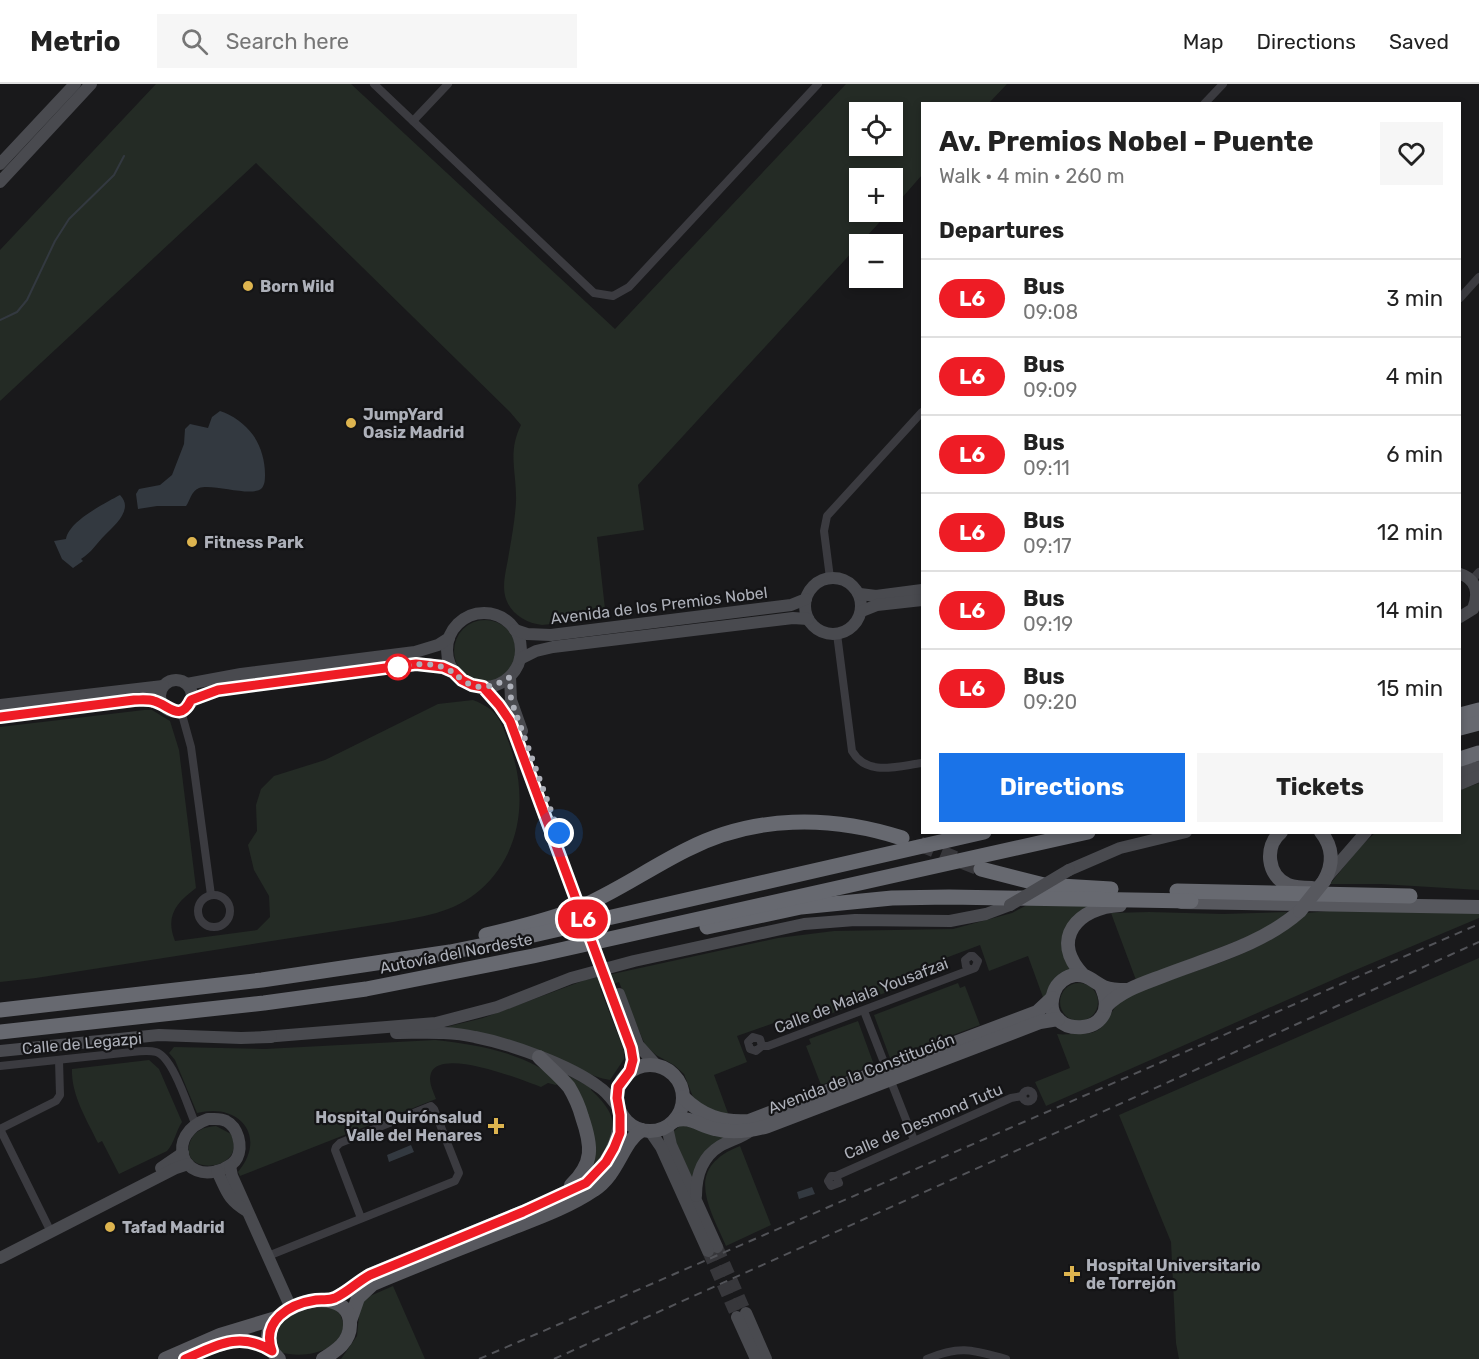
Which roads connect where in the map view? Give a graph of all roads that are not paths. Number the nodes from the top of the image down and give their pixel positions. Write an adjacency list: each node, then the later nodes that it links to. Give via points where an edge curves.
1 (75, 84): 9 (street)
2 (91, 84): 10 (street)
3 (374, 84): 8 (street)
4 (448, 84): 8 (street)
5 (818, 84): 8 (street, via 629,287 613,296 594,293)
6 (1223, 84): 7 (street)
7 (1206, 102)
8 (413, 121)
9 (0, 164)
10 (0, 182)
11 (1479, 277): 12 (street)
12 (1461, 297)
13 (921, 413): 15 (street, via 827,516 824,531)
14 (1475, 576): 21 (street, via 1477,602)
15 (830, 578): 17 (street, via 847,581); 18 (street, via 814,585)
16 (921, 590): 17 (street, via 876,596)
17 (860, 594): 20 (street)
18 (806, 599): 22 (street); 23 (street, Avenida de los Premios Nobel, via 791,605 551,635)
19 (921, 600): 20 (street, via 877,605)
20 (862, 611): 24 (street, via 853,627)
21 (1461, 616)
22 (808, 619): 24 (street, via 820,631); 26 (street, Avenida de los Premios Nobel, via 564,646 536,651)
23 (515, 630): 25 (street, via 493,614 475,614 455,626); 26 (street)
24 (837, 634): 45 (street, via 852,751 857,760 872,768)
25 (448, 638): 27 (street, via 448,661); 29 (street, via 415,652)
26 (520, 659): 28 (street)
27 (454, 672): 31 (street, via 462,680); 32 (street, via 416,664 218,690)
28 (510, 677): 31 (street, via 498,685); 50 (street, via 511,700)
29 (187, 684): 30 (street, via 175,680); 32 (street)
30 (163, 686): 33 (street); 34 (street)
31 (483, 687): 50 (street, via 510,721)
32 (191, 700): 36 (street)
33 (162, 704): 36 (street, via 170,711); 38 (street, via 134,700)
34 (0, 705)
35 (1479, 710): 37 (highway)
36 (181, 711): 60 (street, via 191,747)
37 (1461, 715)
38 (0, 717)
39 (1479, 723): 40 (highway)
40 (1461, 728)
41 (1479, 744): 42 (highway)
42 (1461, 749)
43 (1479, 753): 44 (highway)
44 (1461, 759)
45 (921, 763)
46 (1479, 767): 47 (street)
47 (1461, 772)
48 (1479, 776): 49 (street)
49 (1461, 784)
50 (548, 814): 71 (street, bridge)
51 (975, 834): 65 (highway, Autovía del Nordeste, via 529,936)
52 (1079, 834): 69 (highway, Autovía del Nordeste, via 533,956)
53 (1178, 834): 78 (street, bridge, via 1120,848 986,914 950,921 804,924 624,963 455,1019)
54 (1279, 834): 61 (main road, via 1273,842 1270,862 1274,873 1288,885)
55 (1323, 834): 59 (main road, via 1331,852)
56 (1364, 834): 59 (street)
57 (902, 838): 65 (highway, via 876,829 816,821 751,826 686,850 573,910)
58 (981, 869): 61 (highway, via 1044,885 1097,889)
59 (1325, 879): 70 (main road, bridge, via 1300,911 1272,932)
60 (211, 895)
61 (1410, 896): 62 (main road)
62 (1479, 898)
63 (1191, 901): 64 (main road); 67 (main road, via 1091,910 1077,920 1069,934 1068,951); 69 (highway, via 938,897 801,907 440,983)
64 (1479, 907)
65 (362, 966): 74 (highway, Autovía del Nordeste)
66 (969, 969): 75 (street, Calle de Malala Yousafzai)
67 (1083, 975): 68 (main road); 72 (main road, via 1063,980)
68 (1101, 986): 70 (main road); 73 (main road)
69 (366, 989): 77 (highway, Autovía del Nordeste)
70 (1127, 990): 73 (main road)
71 (616, 995): 84 (street, via 638,1045); 85 (street, via 631,1048)
72 (1052, 998): 76 (main road); 86 (main road, Avenida de la Constitución, via 1037,1012)
73 (1106, 1006): 76 (main road, via 1095,1023 1086,1028 1076,1029)
74 (0, 1010)
75 (864, 1011): 79 (street, Calle de Malala Yousafzai); 86 (street)
76 (1058, 1019): 86 (main road, Avenida de la Constitución)
77 (0, 1032)
78 (264, 1037): 80 (street, via 159,1035); 81 (street, via 436,1032 474,1036)
79 (762, 1046)
80 (0, 1051)
81 (539, 1057): 89 (street, via 600,1087); 100 (main road, via 557,1073 577,1101 590,1141 583,1172)
82 (59, 1060): 83 (street, Calle de Legazpi); 90 (street, Calle de Legazpi, via 159,1052 170,1064); 92 (street, via 60,1095 56,1101)
83 (0, 1066)
84 (657, 1066): 85 (main road, via 645,1065); 88 (main road, via 674,1075)
85 (630, 1071): 89 (main road, via 618,1087)
86 (888, 1074): 88 (main road, Avenida de la Constitución, via 749,1121 706,1116); 94 (main road, Avenida de la Constitución); 95 (street)
87 (1022, 1096): 95 (street, Calle de Desmond Tutu)
88 (683, 1097): 91 (main road, via 682,1109)
89 (619, 1111): 93 (main road, via 627,1123); 100 (main road, via 620,1133 606,1162 586,1183)
90 (195, 1123): 96 (street, via 184,1138); 97 (street, via 218,1119 234,1128 240,1143)
91 (670, 1124): 93 (main road); 94 (main road, Avenida de la Constitución, via 689,1118 715,1129); 101 (street, via 671,1145)
92 (0, 1129): 104 (street)
93 (646, 1131): 101 (street, via 661,1147 713,1249); 111 (main road, via 634,1135 605,1182 593,1191 543,1216 373,1284 358,1298)
94 (750, 1131): 101 (street, via 707,1157 697,1178)
95 (914, 1140): 99 (street, Calle de Desmond Tutu)
96 (185, 1159): 98 (street, via 201,1171); 104 (street, via 172,1162)
97 (230, 1166): 98 (street); 102 (street)
98 (217, 1171): 102 (street, via 230,1198)
99 (836, 1176)
100 (556, 1197): 108 (main road, via 370,1275)
101 (696, 1200)
102 (248, 1211): 106 (street)
103 (361, 1218): 103 (street, via 336,1147 431,1106 458,1177); 106 (street)
104 (50, 1229): 105 (street); 107 (street)
105 (0, 1250)
106 (268, 1256): 109 (street)
107 (0, 1258)
108 (331, 1300): 109 (main road, via 315,1300); 111 (main road, via 346,1311)
109 (291, 1308): 110 (main road)
110 (276, 1318): 112 (main road, via 269,1335); 114 (main road, via 220,1335)
111 (351, 1321): 113 (main road, via 345,1341)
112 (276, 1355): 115 (main road, via 256,1342 239,1339)
113 (331, 1357)
114 (165, 1359)
115 (185, 1359)
116 (756, 1359): 117 (street, via 742,1315)
117 (766, 1359)
118 (927, 1359): 119 (street, via 958,1349)
119 (1006, 1359)

